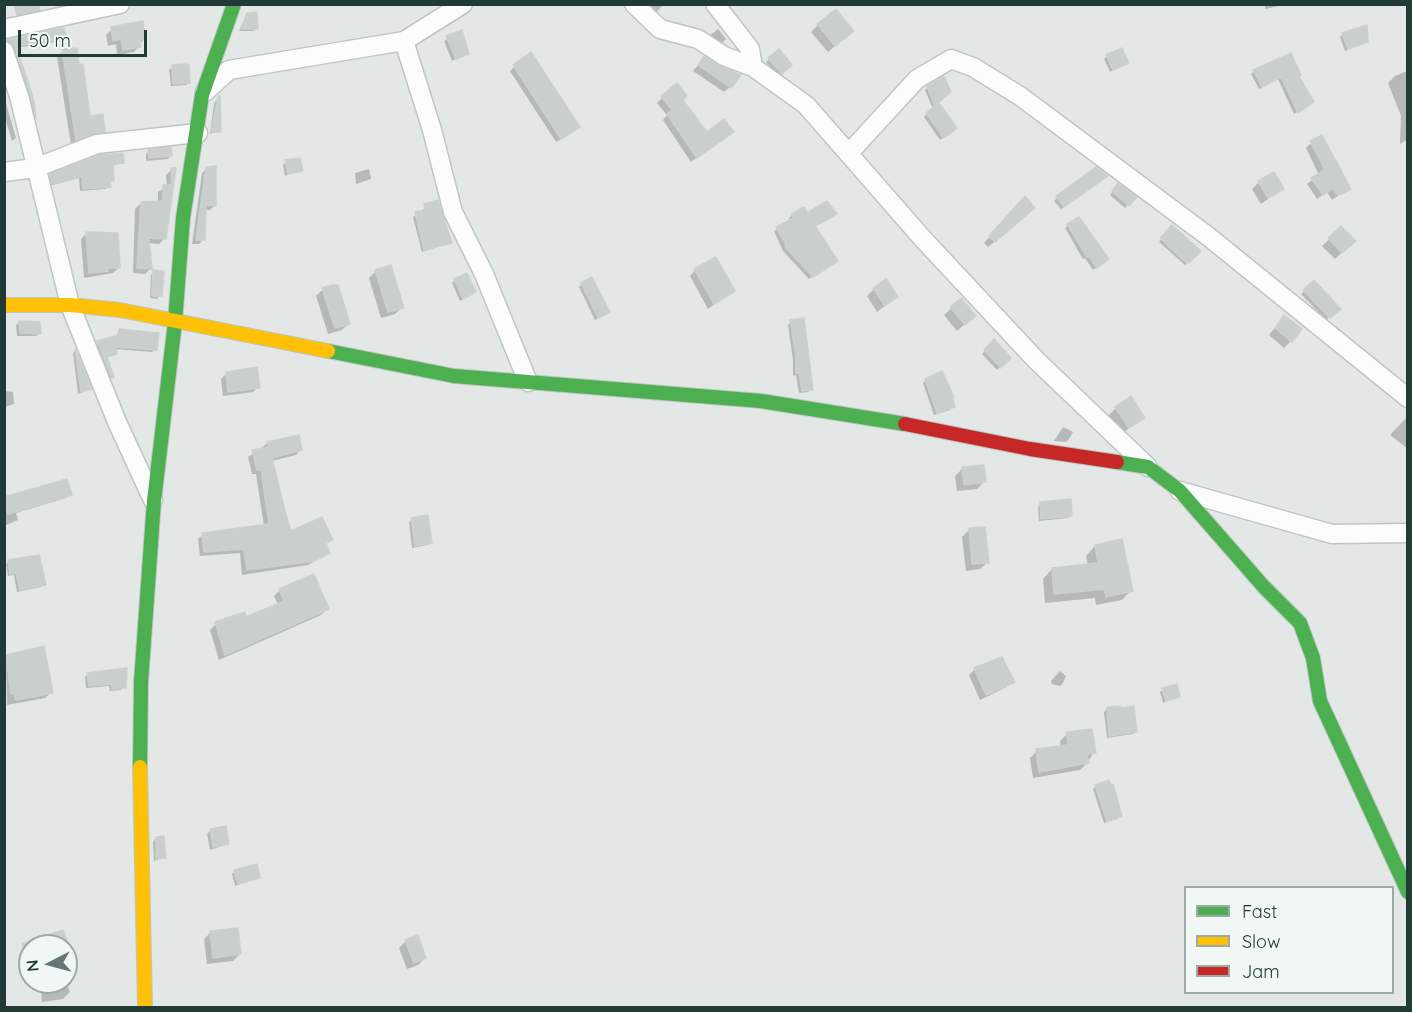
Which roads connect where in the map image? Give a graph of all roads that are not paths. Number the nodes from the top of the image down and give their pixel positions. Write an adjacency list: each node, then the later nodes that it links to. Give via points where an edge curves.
1 (120, 4): 7 (street)
2 (234, 4): 11 (street)
3 (464, 4): 6 (street)
4 (634, 4): 10 (street, via 660,29 698,39 724,56)
5 (715, 4): 10 (street, via 750,49)
6 (441, 10): 8 (street)
7 (4, 29)
8 (404, 41): 11 (street, via 229,70); 19 (street, via 453,212 484,274)
9 (4, 51): 14 (street, via 30,135)
10 (753, 67): 13 (street, via 806,105)
11 (202, 95): 12 (street)
12 (198, 133): 14 (street, via 97,144); 18 (street, via 183,218)
13 (849, 153): 20 (street, via 917,79 951,59 973,66 1020,96 1209,237); 21 (street, via 1036,360)
14 (35, 168): 15 (street); 17 (street)
15 (4, 172)
16 (4, 305): 17 (street)
17 (70, 305): 18 (street, via 120,310); 23 (street)
18 (175, 322): 19 (street, via 454,376); 23 (street)
19 (528, 382): 21 (street, via 761,401 936,429 1030,450)
20 (1407, 398)
21 (1148, 467): 22 (street)
22 (1180, 491): 24 (street, via 1332,534); 25 (street, via 1300,622 1313,658 1320,701)
23 (154, 501): 26 (street, via 141,682)
24 (1407, 533)
25 (1407, 892)
26 (145, 1008)

